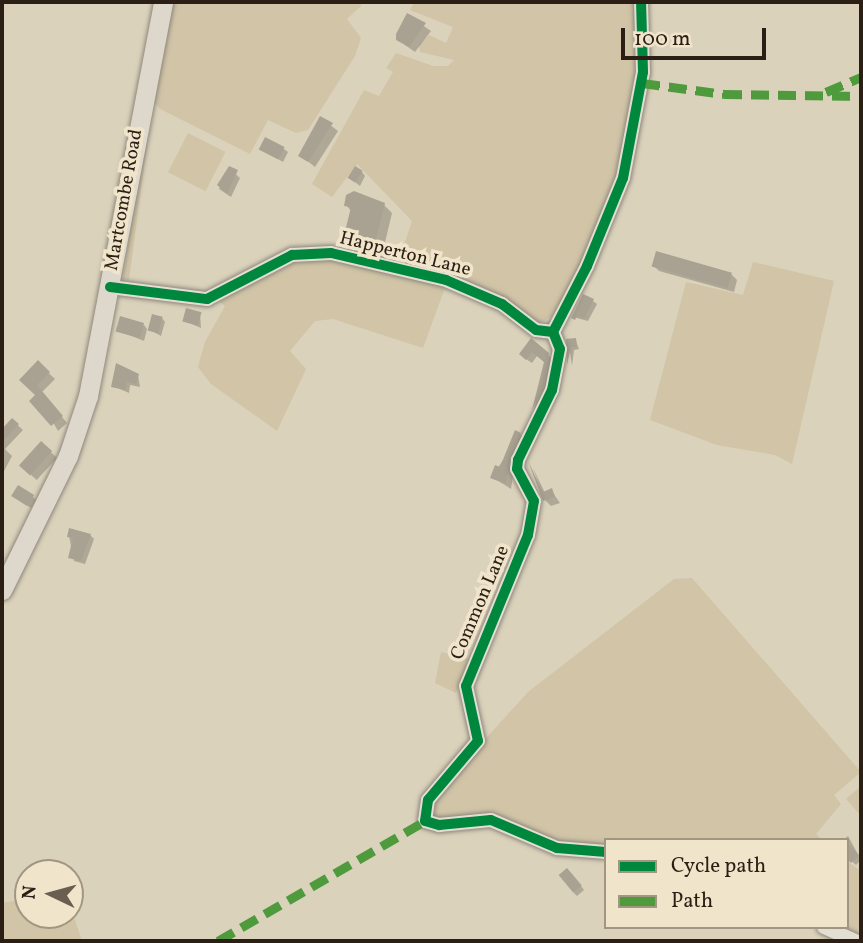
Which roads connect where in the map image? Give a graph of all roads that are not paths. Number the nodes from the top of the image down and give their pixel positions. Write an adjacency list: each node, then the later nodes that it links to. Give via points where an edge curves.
1 (163, 2): 3 (main road, Martcombe Road)
2 (641, 2): 4 (street, via 643,77 623,178 587,266)
3 (110, 287): 4 (street, Happerton Lane, via 206,299 292,255 331,253 446,280 502,304 536,330); 5 (main road, Martcombe Road, via 80,426)
4 (553, 332): 6 (street, Common Lane, via 560,349 552,390 518,460 517,469 534,501 528,535 466,686 478,741 428,800 425,821 439,825 491,820 557,848)
5 (2, 590)
6 (604, 852)
7 (829, 929): 8 (street)
8 (856, 941)

